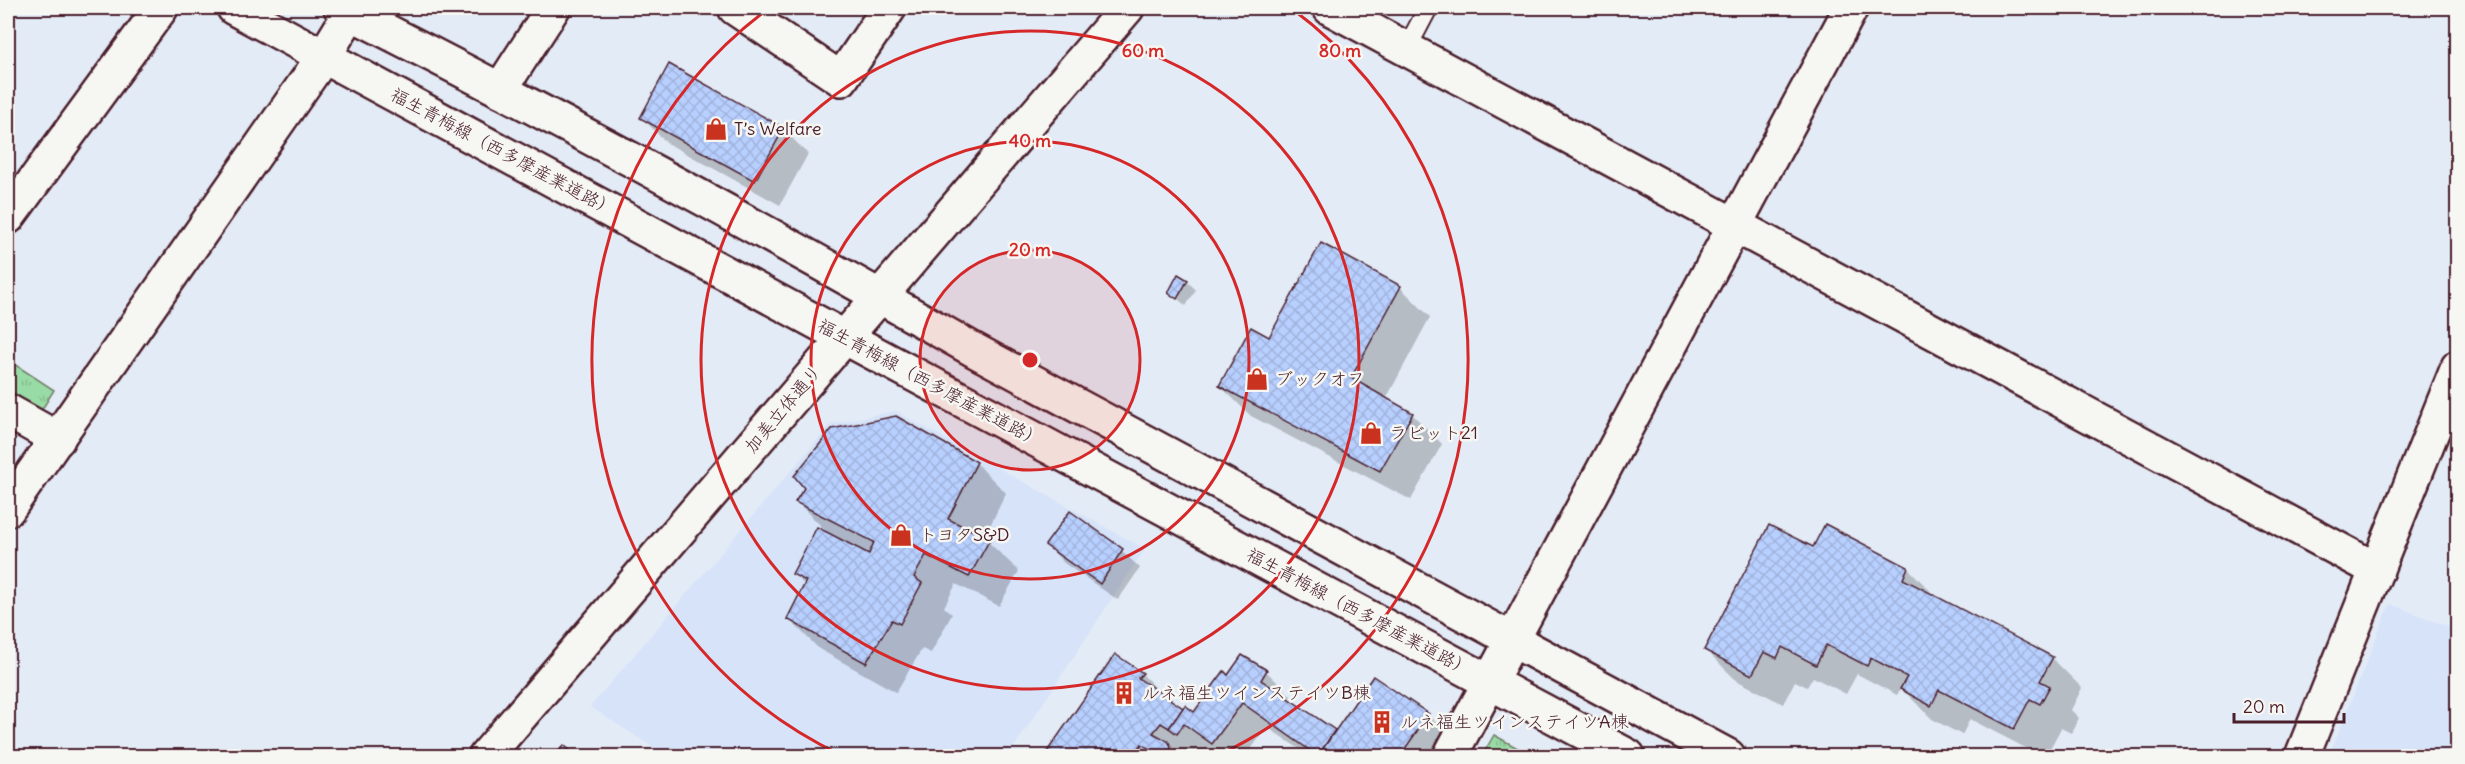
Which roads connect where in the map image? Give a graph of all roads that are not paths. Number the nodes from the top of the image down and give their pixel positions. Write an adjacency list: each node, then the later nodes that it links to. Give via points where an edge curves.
1 (161, 8): 14 (street)
2 (234, 8): 12 (street, 福生青梅線（西多摩産業道路）)
3 (553, 8): 13 (street)
4 (735, 8): 5 (street, via 842,79)
5 (889, 8)
6 (1127, 8): 16 (street, 加美立体通り)
7 (1330, 8): 11 (street)
8 (1428, 8): 11 (lane)
9 (1851, 8): 15 (street)
10 (346, 10): 12 (street); 13 (street)
11 (1407, 48): 15 (street)
12 (324, 56): 17 (street, 福生青梅線（西多摩産業道路）); 20 (street)
13 (500, 90): 16 (street)
14 (8, 217)
15 (1735, 225): 22 (street); 23 (street)
16 (880, 296): 17 (street, 加美立体通り); 23 (street)
17 (844, 337): 24 (street, 福生青梅線（西多摩産業道路）); 25 (street, 加美立体通り)
18 (2457, 368): 22 (street)
19 (8, 411): 20 (street)
20 (58, 439): 21 (street)
21 (8, 509)
22 (2377, 570): 29 (street)
23 (1513, 641): 24 (street); 28 (street)
24 (1490, 682): 26 (street); 27 (street, 福生青梅線（西多摩産業道路）)
25 (486, 756)
26 (1450, 756)
27 (1628, 756)
28 (1728, 756)
29 (2302, 756)

